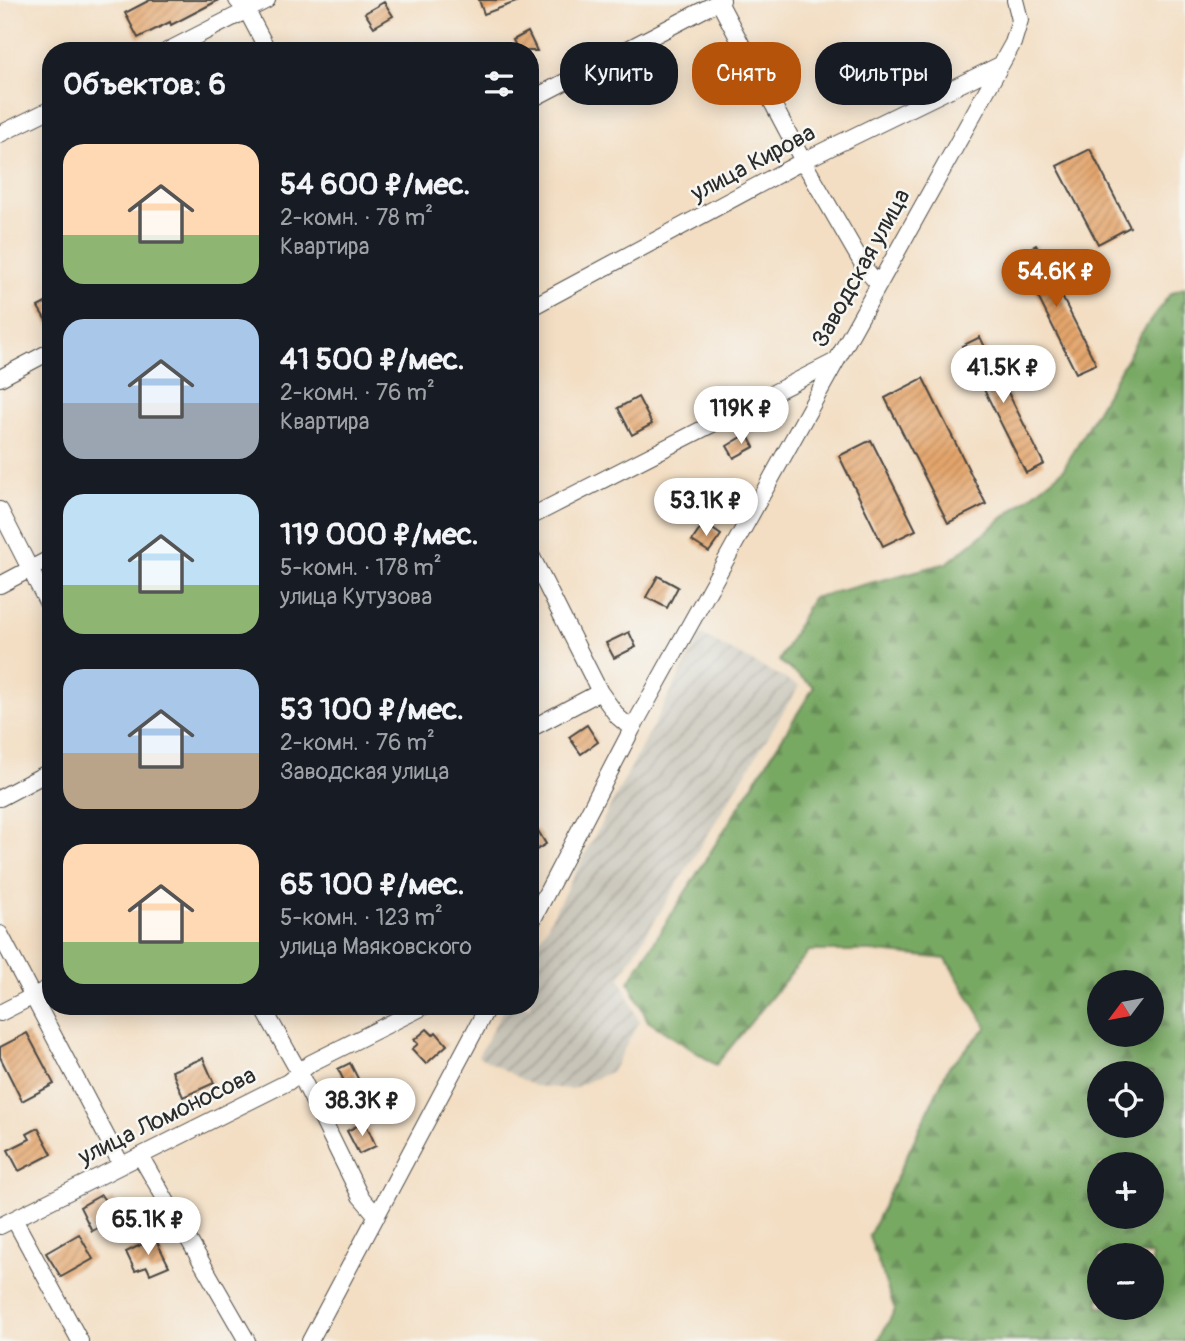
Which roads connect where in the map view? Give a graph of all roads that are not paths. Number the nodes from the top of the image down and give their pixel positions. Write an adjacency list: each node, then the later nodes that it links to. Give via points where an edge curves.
1 (267, 0): 4 (street)
2 (1015, 0): 7 (street, Заводская улица, via 1018,32)
3 (720, 1): 8 (street); 11 (street)
4 (242, 5): 5 (street); 6 (street)
5 (182, 42)
6 (263, 42)
7 (1000, 65): 11 (street, улица Кирова); 12 (street, Заводская улица)
8 (539, 95)
9 (42, 113): 10 (street)
10 (0, 134)
11 (803, 161): 12 (street); 13 (street, улица Кирова)
12 (878, 284): 15 (street, Заводская улица)
13 (539, 303)
14 (42, 357): 16 (street)
15 (836, 361): 18 (street); 26 (street, Заводская улица)
16 (0, 378)
17 (0, 510): 20 (street)
18 (539, 512)
19 (42, 562): 20 (street)
20 (29, 569): 22 (street); 23 (street)
21 (539, 571): 24 (street)
22 (0, 585)
23 (42, 593)
24 (600, 692): 25 (street); 26 (street)
25 (539, 724)
26 (632, 729): 29 (street, Заводская улица)
27 (42, 776): 28 (street)
28 (0, 798)
29 (539, 908)
30 (0, 934): 32 (street)
31 (42, 992): 32 (street)
32 (33, 997): 33 (street); 34 (street)
33 (0, 1013)
34 (42, 1014)
35 (42, 1015): 41 (street)
36 (267, 1015): 39 (street)
37 (407, 1015): 39 (street, улица Ломоносова)
38 (483, 1015): 42 (street)
39 (299, 1072): 40 (street, улица Ломоносова, via 288,1082); 42 (street, via 360,1196)
40 (141, 1157): 41 (street, улица Ломоносова); 45 (street)
41 (121, 1164): 43 (street, улица Ломоносова)
42 (377, 1216): 46 (street)
43 (7, 1222): 44 (street)
44 (80, 1341)
45 (247, 1341)
46 (310, 1341)

